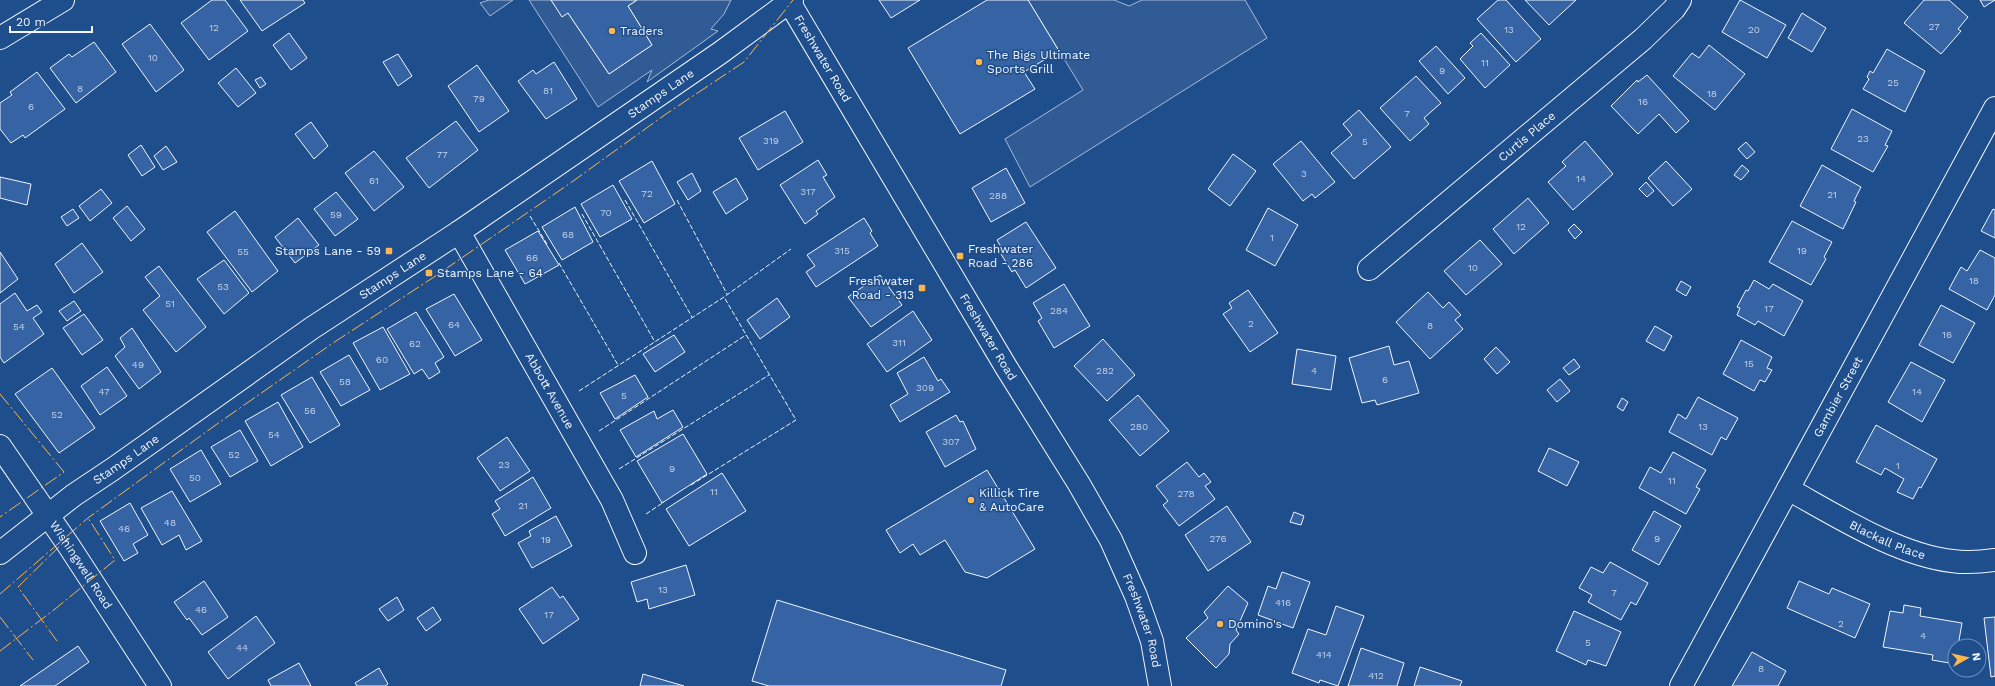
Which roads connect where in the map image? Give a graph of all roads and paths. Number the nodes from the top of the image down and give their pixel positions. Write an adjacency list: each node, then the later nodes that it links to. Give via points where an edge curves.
1 (63, 0): 4 (street)
2 (1680, 0): 7 (street, Curtis Place, via 1643,39)
3 (790, 1): 6 (street, Stamps Lane, via 720,53); 15 (street, Freshwater Road, via 1111,540 1136,596 1152,641)
4 (0, 38)
5 (1995, 108): 9 (street, Gambier Street)
6 (459, 232): 10 (street, Stamps Lane, via 312,328); 12 (street, Abbott Avenue, via 612,500)
7 (1369, 269)
8 (0, 446): 10 (street, Wishingwell Road)
9 (1788, 489): 13 (street, Blackall Place, via 1904,549 1953,562); 16 (street, Gambier Street)
10 (47, 515): 11 (street, Stamps Lane); 14 (street, Wishingwell Road)
11 (0, 553)
12 (635, 553)
13 (1995, 560)
14 (160, 686)
15 (1160, 686)
16 (1681, 686)

